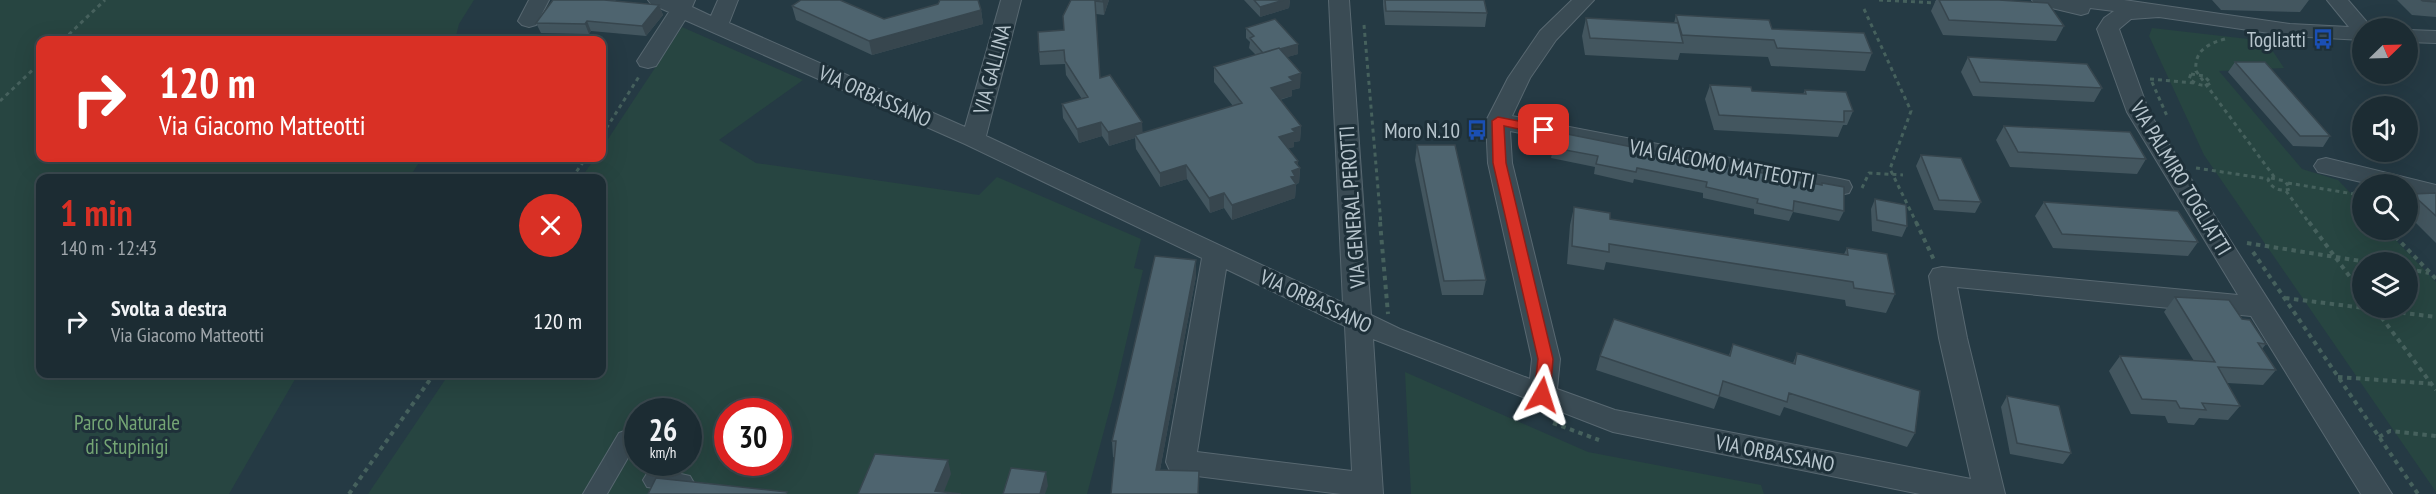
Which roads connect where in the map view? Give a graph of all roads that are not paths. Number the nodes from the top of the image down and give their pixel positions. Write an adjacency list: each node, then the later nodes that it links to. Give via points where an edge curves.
1 (539, 0): 16 (street)
2 (658, 0): 12 (street, VIA ORBASSANO)
3 (728, 0): 17 (street)
4 (1011, 0): 23 (street, VIA GALLINA)
5 (1339, 0): 31 (street, VIA GENERAL PEROTTI)
6 (1584, 0): 22 (street, via 1548,36 1519,78)
7 (2037, 0): 8 (street)
8 (2042, 0): 9 (street); 15 (street)
9 (2050, 0)
10 (2066, 0): 13 (street)
11 (2337, 0): 14 (street)
12 (683, 5): 17 (street, VIA ORBASSANO); 21 (street)
13 (2156, 12): 15 (street, via 2134,12); 18 (street, via 2290,30)
14 (2353, 18)
15 (2112, 20): 30 (street, VIA PALMIRO TOGLIATTI, via 2108,29 2138,112)
16 (529, 21)
17 (717, 26): 23 (street, VIA ORBASSANO)
18 (2352, 33)
19 (2418, 36): 20 (street)
20 (2436, 37)
21 (648, 61)
22 (1498, 121): 26 (street, VIA GIACOMO MATTEOTTI); 32 (street, via 1500,163 1546,359)
23 (974, 139): 29 (street, VIA ORBASSANO)
24 (2326, 166): 25 (street)
25 (2359, 174)
26 (1840, 187)
27 (2418, 188): 28 (street)
28 (2436, 193)
29 (1216, 254): 31 (street, VIA ORBASSANO); 36 (street, VIA GENERAL PEROTTI, via 1181,462)
30 (2259, 307): 39 (street, via 1942,276); 40 (street, VIA PALMIRO TOGLIATTI)
31 (1360, 322): 32 (street, VIA ORBASSANO); 36 (street, VIA GENERAL PEROTTI)
32 (1542, 395): 38 (street, VIA ORBASSANO, via 1613,421)
33 (624, 444): 37 (street)
34 (658, 476): 35 (street, via 656,480)
35 (703, 485)
36 (1368, 490)
37 (595, 494)
38 (1983, 494)
39 (1990, 494)
40 (2377, 494)

